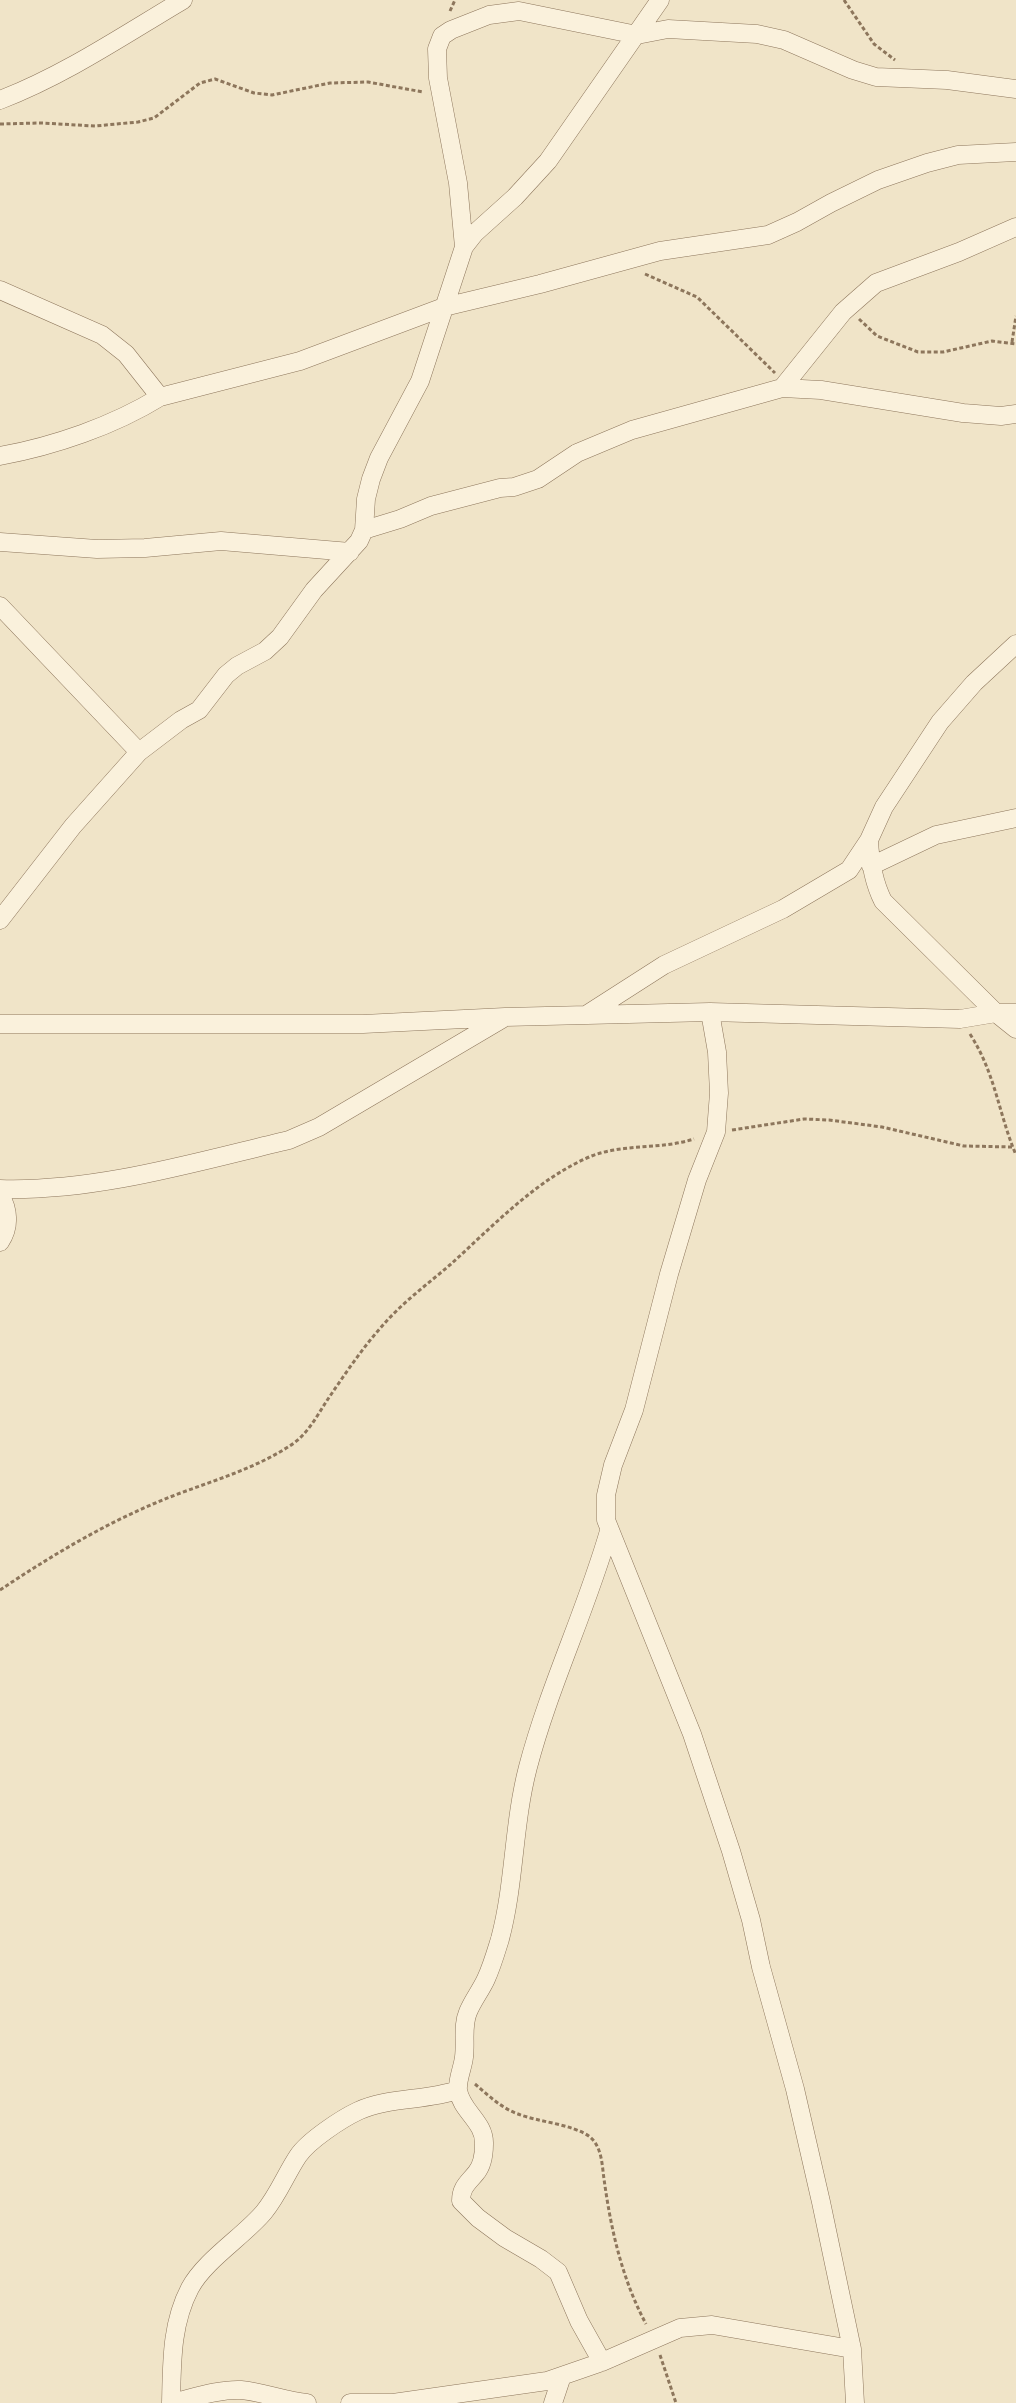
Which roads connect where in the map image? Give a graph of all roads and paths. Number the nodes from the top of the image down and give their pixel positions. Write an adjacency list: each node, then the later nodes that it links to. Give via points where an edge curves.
1 (183, 0): 8 (street, via 90,55)
2 (660, 0): 4 (street)
3 (844, 0): 5 (path, via 874,44 905,66)
4 (637, 35): 5 (street, via 678,29 757,34 784,40 876,77); 7 (street, via 519,11 489,15 451,30 439,41); 12 (street, via 548,160)
5 (913, 80): 6 (street, via 946,80)
6 (1016, 89)
7 (441, 96): 9 (path, via 368,82 330,83 272,94 254,93 215,79 200,84 154,118 138,122 95,126); 12 (street, via 458,183)
8 (0, 100)
9 (0, 124)
10 (1016, 152): 13 (street, via 958,155 927,163 878,180 768,235 691,245)
11 (1016, 227): 16 (street, via 876,283)
12 (464, 247): 15 (street)
13 (625, 262): 15 (street); 19 (path, via 696,297)
14 (0, 290): 20 (street, via 102,335 126,354)
15 (444, 307): 20 (street, via 300,361); 23 (street, via 420,381 371,479)
16 (843, 312): 18 (path, via 856,317 878,336 918,352 943,352 992,341); 19 (street)
17 (1016, 316): 18 (path)
18 (1014, 343)
19 (784, 386): 21 (street, via 963,414); 23 (street, via 632,430 577,454 538,479 430,506)
20 (160, 396): 22 (street, via 84,432)
21 (1016, 414)
22 (0, 456)
23 (364, 530): 25 (street)
24 (0, 542): 25 (street, via 97,549 221,541)
25 (350, 552): 28 (street, via 314,590 280,637 265,651 226,675 199,710)
26 (0, 606): 28 (street)
27 (1016, 644): 30 (street, via 940,722 884,807)
28 (139, 752): 32 (street, via 73,826)
29 (1016, 818): 31 (street, via 936,835)
30 (869, 840): 31 (street); 36 (street, via 849,870 783,909 664,965)
31 (870, 866): 34 (street, via 883,901)
32 (0, 920)
33 (710, 1012): 36 (street); 38 (street); 41 (street, via 717,1052 719,1093)
34 (996, 1013): 35 (street); 38 (street); 40 (street)
35 (1016, 1013)
36 (585, 1015): 37 (street)
37 (505, 1017): 39 (street, via 363,1024); 44 (street, via 319,1127 289,1140 78,1186)
38 (960, 1019): 42 (path, via 983,1056)
39 (0, 1024)
40 (1016, 1029)
41 (716, 1132): 42 (path, via 804,1119 829,1120 882,1127 964,1146); 47 (street, via 697,1180 634,1410 613,1466 606,1495); 48 (path, via 684,1142 623,1147 590,1157 555,1176 384,1323 296,1442 258,1463 150,1505 93,1533)
42 (1012, 1147): 43 (path)
43 (1016, 1155)
44 (0, 1189)
45 (0, 1195): 46 (street, via 7,1209 7,1224)
46 (0, 1242)
47 (609, 1531): 49 (street, via 594,1583 564,1657 528,1767 502,1931 487,1978 468,2012); 52 (street, via 692,1734 731,1851 804,2127)
48 (0, 1590)
49 (461, 2072): 50 (street); 51 (path, via 495,2101 517,2114 578,2132 596,2143 601,2154 621,2264 637,2308)
50 (458, 2090): 53 (street, via 484,2138 478,2171 464,2187 461,2201 478,2218 558,2272 579,2321); 55 (street, via 434,2097 368,2106 312,2141 298,2155 264,2212 230,2243 191,2287 174,2332)
51 (654, 2340): 52 (street, via 680,2328 712,2325); 53 (street); 59 (path)
52 (852, 2349): 60 (street)
53 (602, 2362): 54 (street)
54 (562, 2376): 57 (street, via 536,2383 393,2403); 58 (street)
55 (171, 2403): 56 (street, via 241,2390)
56 (307, 2403)
57 (350, 2403)
58 (553, 2403)
59 (676, 2403)
60 (854, 2403)

